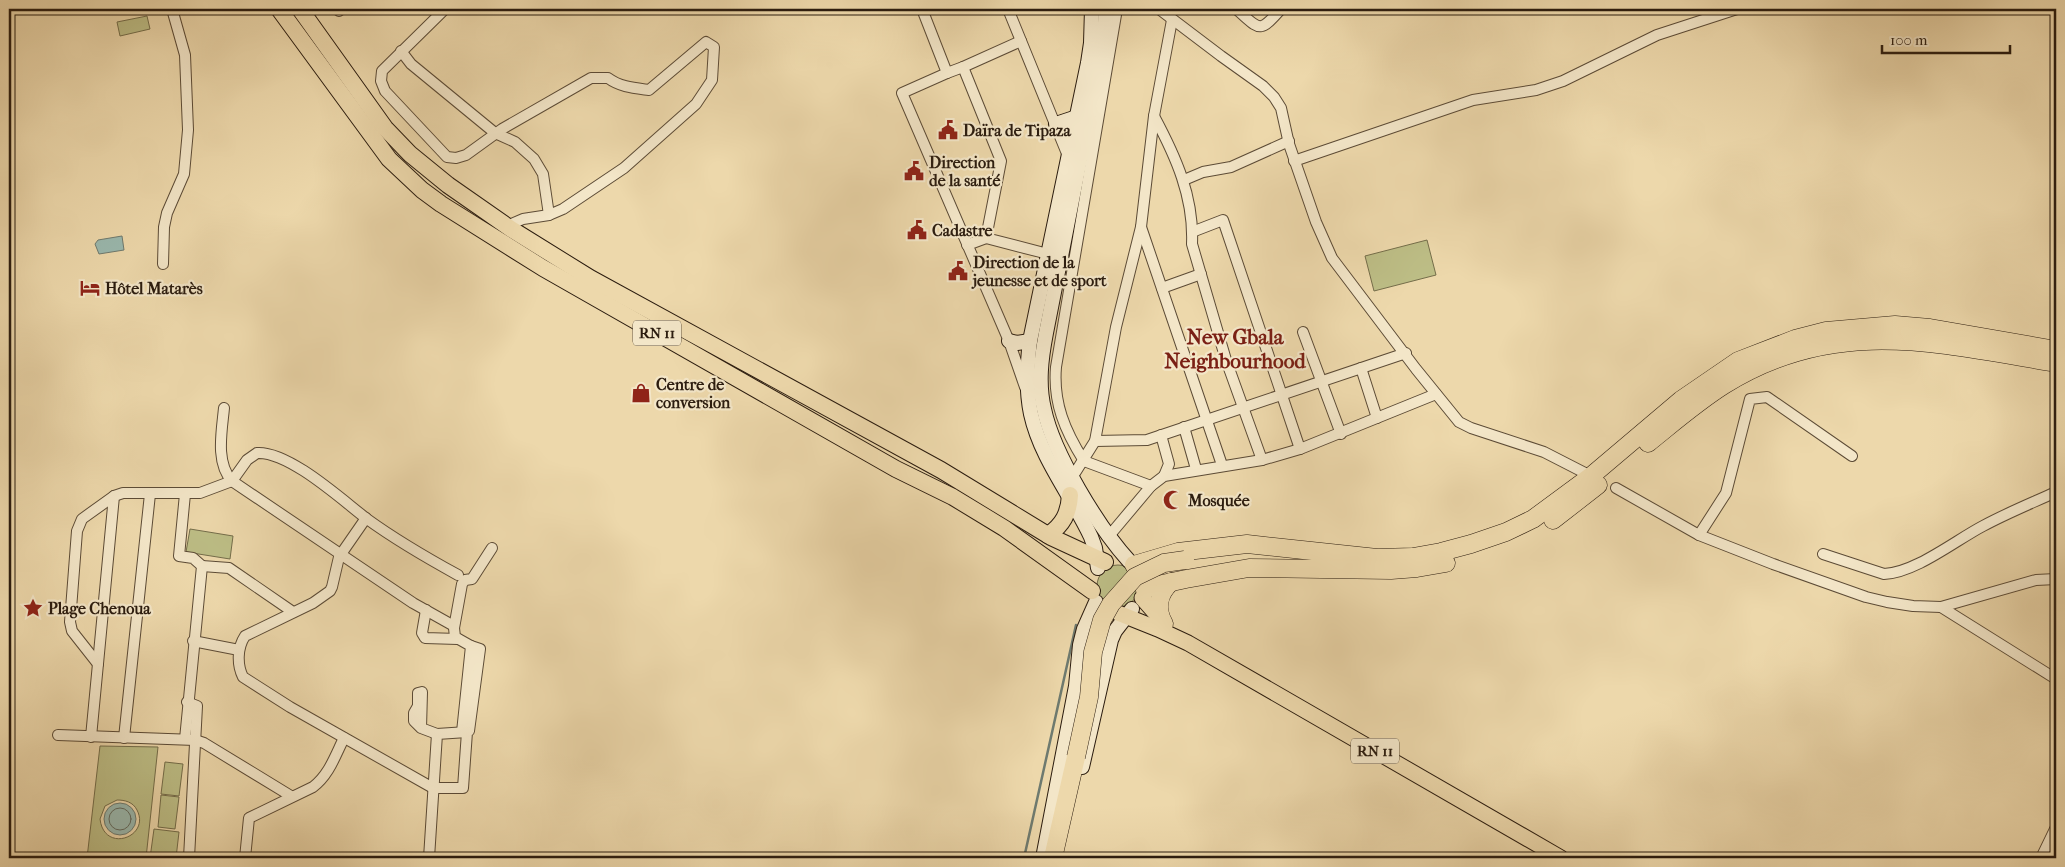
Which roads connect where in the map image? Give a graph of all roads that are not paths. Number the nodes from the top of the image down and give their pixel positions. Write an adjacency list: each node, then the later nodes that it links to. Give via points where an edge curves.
1 (172, 9): 33 (street, via 185,55 187,134 184,174 164,227)
2 (279, 9): 86 (highway, RN 11, via 389,159 441,204 542,268 896,470 953,497 1012,533)
3 (300, 9): 27 (highway, RN 11, via 385,128 410,154 448,185)
4 (445, 9): 15 (street)
5 (922, 9): 17 (street)
6 (1008, 9): 14 (street)
7 (1092, 9): 19 (main road, via 1091,43)
8 (1159, 9): 13 (street)
9 (1236, 9): 10 (street, via 1261,26 1267,25)
10 (1281, 9)
11 (1737, 9): 24 (street, via 1657,35 1563,81 1536,90 1473,100)
12 (1111, 10): 58 (street, via 1055,380 1063,421); 62 (main road, via 1041,361 1041,393 1047,422)
13 (1172, 20): 18 (street); 22 (street, via 1274,97 1281,108)
14 (1021, 41): 16 (street); 20 (street)
15 (401, 51): 21 (street); 21 (street, via 382,71 385,91 447,158 466,155)
16 (963, 67): 17 (street); 30 (street, via 1001,161)
17 (947, 73): 31 (street, via 902,93)
18 (1154, 116): 25 (street); 28 (street)
19 (1077, 117): 20 (main road); 23 (main road)
20 (1056, 124): 23 (street)
21 (495, 134): 26 (street, via 515,142 534,159 543,174); 26 (street, via 591,78 608,78 625,87 649,90 706,42 714,47 712,80 696,104 624,168)
22 (1289, 141): 24 (street); 25 (street, via 1231,167 1203,172)
23 (1068, 156): 32 (main road)
24 (1294, 161): 40 (street, via 1332,258)
25 (1184, 180): 29 (street)
26 (549, 215): 27 (street)
27 (507, 226): 74 (highway, RN 11, via 590,278 940,470)
28 (1141, 227): 35 (street); 54 (street, via 1116,327)
29 (1192, 232): 34 (street, via 1192,244); 45 (street, via 1223,220)
30 (986, 238): 31 (street); 32 (street)
31 (967, 245): 37 (street)
32 (1048, 254): 38 (main road)
33 (163, 264)
34 (1201, 274): 35 (street); 47 (street)
35 (1162, 288): 50 (street)
36 (1303, 332): 43 (street)
37 (1009, 341): 38 (main road, via 1022,344); 44 (street)
38 (1030, 341): 44 (main road)
39 (2056, 350): 79 (highway, via 1895,325 1834,330 1795,339 1738,361 1710,379 1554,505 1506,532 1413,557)
40 (1406, 353): 42 (street); 46 (street)
41 (2056, 364): 79 (highway, via 1899,340 1833,344 1795,352 1751,370 1701,400 1577,502 1515,541 1466,558 1418,568 1391,570)
42 (1361, 368): 43 (street); 49 (street)
43 (1321, 381): 45 (street); 52 (street)
44 (1028, 394): 70 (main road, via 1040,443)
45 (1282, 394): 47 (street); 55 (street)
46 (1436, 394): 49 (street); 61 (street, via 1459,422 1544,452)
47 (1243, 407): 50 (street); 57 (street)
48 (224, 408): 64 (street, via 222,463)
49 (1378, 418): 52 (street)
50 (1205, 420): 51 (street); 59 (street)
51 (1184, 427): 53 (street); 60 (street)
52 (1341, 434): 55 (street)
53 (1161, 435): 54 (street, via 1147,440); 63 (street, via 1169,464)
54 (1095, 441): 58 (street)
55 (1300, 449): 57 (street)
56 (1852, 456): 73 (street, via 1767,397 1750,398 1726,493)
57 (1262, 460): 59 (street)
58 (1084, 461): 62 (street); 65 (street)
59 (1222, 466): 60 (street)
60 (1196, 469): 63 (street)
61 (1585, 473)
62 (1073, 476): 75 (main road)
63 (1164, 476): 65 (street)
64 (232, 481): 69 (street, via 200,493); 72 (street, via 254,454 271,455 306,473); 78 (street)
65 (1151, 486): 75 (street)
66 (1616, 488): 73 (street)
67 (2056, 492): 77 (street, via 1893,574)
68 (150, 494): 69 (street); 71 (street); 104 (street)
69 (185, 494): 82 (street, via 179,556 193,558)
70 (1070, 495): 74 (highway, via 1065,519); 80 (main road)
71 (114, 496): 97 (street); 97 (street, via 82,519 77,531 70,622 72,631)
72 (366, 518): 78 (street); 84 (street)
73 (1699, 534): 88 (street, via 1866,597 1913,606)
74 (1048, 536): 80 (highway, RN 11)
75 (1109, 536): 81 (main road)
76 (492, 548): 84 (street, via 472,579)
77 (1823, 554)
78 (341, 555): 89 (street); 90 (street, via 330,591)
79 (1317, 560): 81 (highway, via 1247,544 1178,552); 85 (highway); 110 (highway, bridge, via 1257,556 1185,560 1164,563 1135,577 1111,604 1096,639 1089,697)
80 (1100, 563): 81 (main road, RN 11, via 1117,559); 86 (main road, via 1093,576)
81 (1132, 563): 87 (main road, via 1142,573)
82 (202, 566): 90 (street, via 230,568); 94 (street)
83 (2056, 579): 88 (street, via 2036,580)
84 (460, 581): 92 (street)
85 (1171, 582): 87 (highway, via 1153,586); 91 (highway, via 1160,598 1159,612)
86 (1094, 596): 87 (main road, RN 11, via 1108,611); 110 (main road, via 1080,645)
87 (1133, 605): 91 (main road); 95 (main road, RN 11); 110 (main road, via 1110,640)
88 (1941, 607): 98 (street)
89 (426, 610): 92 (street); 93 (street, via 422,633 425,638)
90 (293, 612): 96 (street, via 250,633)
91 (1164, 624): 95 (main road, RN 11)
92 (454, 626): 93 (street, via 453,633)
93 (458, 639): 100 (street, via 480,649 470,731)
94 (194, 641): 96 (street); 106 (street, via 187,702 197,706)
95 (1188, 643): 114 (main road, RN 11)
96 (239, 650): 105 (street, via 240,672 247,681)
97 (98, 664): 103 (street)
98 (2056, 679)
99 (421, 728): 101 (street)
100 (464, 732): 101 (street); 107 (street, via 463,788)
101 (437, 734): 107 (street)
102 (58, 735): 103 (street)
103 (91, 737): 104 (street)
104 (124, 738): 106 (street)
105 (344, 738): 107 (street); 108 (street, via 322,780)
106 (190, 740): 108 (street, via 204,743); 111 (street)
107 (434, 788): 113 (street)
108 (291, 796): 112 (street, via 249,818)
109 (2056, 826): 115 (street)
110 (1053, 857)
111 (189, 858)
112 (245, 858)
113 (429, 858)
114 (1561, 858)
115 (2041, 858)

